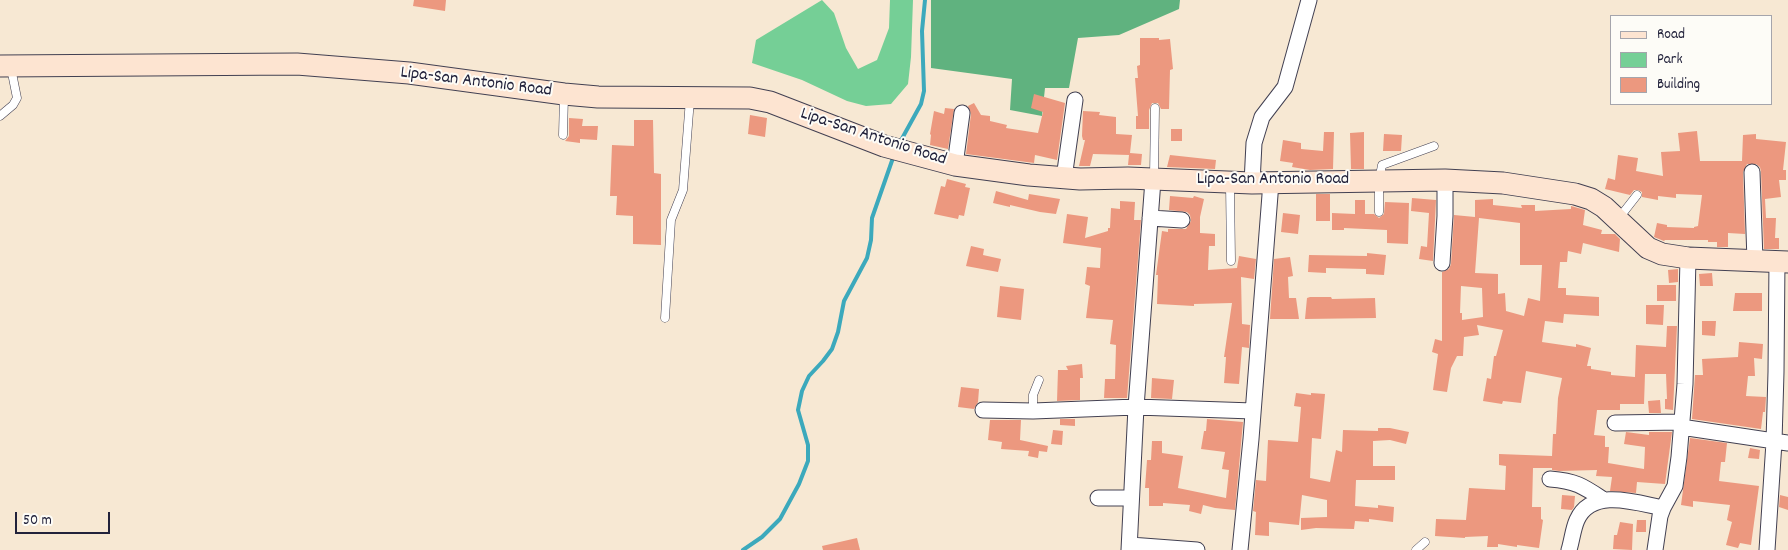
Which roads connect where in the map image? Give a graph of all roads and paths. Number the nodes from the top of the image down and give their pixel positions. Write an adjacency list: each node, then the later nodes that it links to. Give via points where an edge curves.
1 (1309, 0): 18 (street, via 1285,87 1262,117 1254,143)
2 (5, 66): 3 (main road, Lipa-San Antonio Road, via 297,64 409,73); 8 (lane, via 17,98)
3 (564, 94): 4 (main road, Lipa-San Antonio Road); 9 (lane)
4 (690, 97): 11 (main road, Lipa-San Antonio Road, via 750,98 770,102 884,146); 29 (lane, via 683,190 671,220)
5 (1075, 100): 13 (street)
6 (1155, 108): 14 (lane)
7 (962, 113): 11 (street)
8 (0, 116)
9 (563, 135)
10 (1434, 146): 16 (lane, via 1382,165)
11 (955, 165): 13 (main road, Lipa-San Antonio Road)
12 (1752, 172): 26 (street)
13 (1064, 178): 14 (main road, Lipa-San Antonio Road)
14 (1154, 180): 17 (main road, Lipa-San Antonio Road); 21 (street)
15 (1445, 180): 16 (main road, Lipa-San Antonio Road); 23 (main road, Lipa-San Antonio Road, via 1503,183 1575,194 1604,207); 27 (street)
16 (1379, 181): 18 (main road, Lipa-San Antonio Road); 20 (lane)
17 (1230, 182): 18 (main road, Lipa-San Antonio Road); 25 (lane)
18 (1262, 183): 33 (street)
19 (1637, 195): 23 (lane)
20 (1378, 212)
21 (1150, 218): 22 (street); 31 (street)
22 (1182, 220)
23 (1618, 220): 24 (main road, Lipa-San Antonio Road, via 1648,248)
24 (1688, 258): 26 (main road, Lipa-San Antonio Road); 36 (street)
25 (1230, 261)
26 (1756, 261): 28 (main road, Lipa-San Antonio Road)
27 (1442, 262)
28 (1782, 262): 37 (street)
29 (665, 318)
30 (1039, 380): 34 (lane, via 1033,395)
31 (1136, 407): 33 (street); 34 (street); 40 (street)
32 (983, 410): 34 (street)
33 (1253, 411): 46 (street)
34 (1033, 412)
35 (1615, 422): 36 (street)
36 (1681, 425): 37 (street); 42 (street, via 1676,486)
37 (1781, 442): 50 (street)
38 (1550, 479): 41 (street, via 1578,483)
39 (1098, 498): 40 (street)
40 (1131, 498): 44 (street)
41 (1604, 500): 42 (street); 48 (street, via 1588,507 1578,518)
42 (1663, 508): 49 (street)
43 (1425, 542): 47 (lane)
44 (1130, 548): 45 (street)
45 (1197, 550)
46 (1240, 550)
47 (1416, 550)
48 (1570, 550)
49 (1655, 550)
50 (1767, 550)

